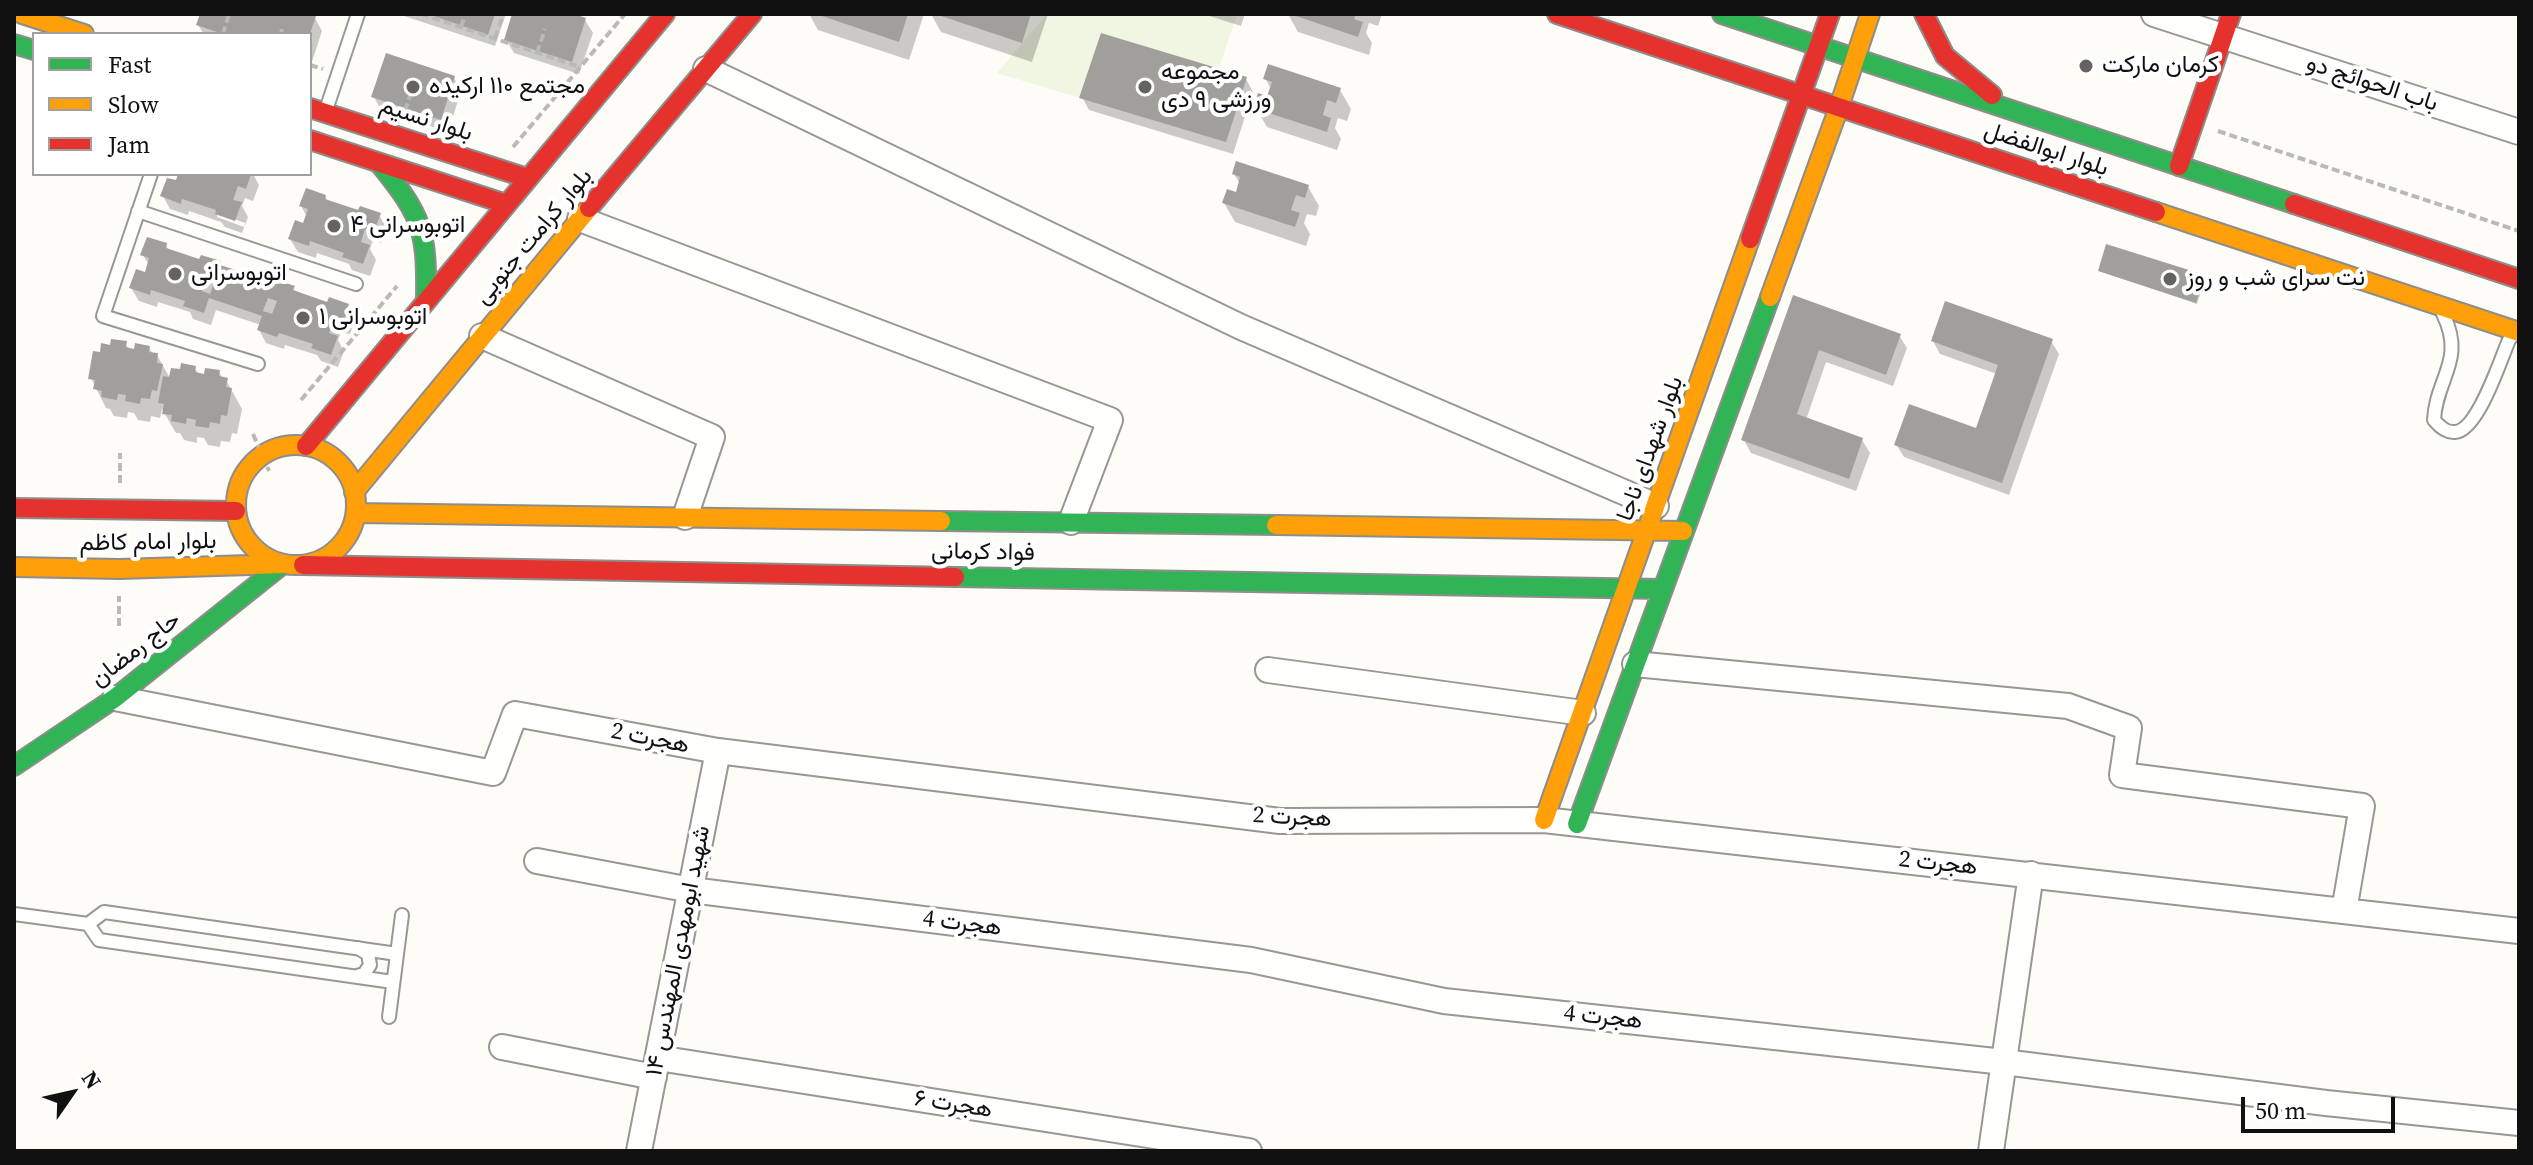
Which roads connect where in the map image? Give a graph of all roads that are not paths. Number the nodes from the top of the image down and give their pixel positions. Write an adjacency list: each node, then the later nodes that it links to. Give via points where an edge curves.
1 (22, 14): 12 (street)
2 (358, 14): 19 (lane)
3 (665, 14): 27 (street, بلوار کرامت جنوبی)
4 (752, 14): 15 (street, بلوار کرامت جنوبی)
5 (1557, 14): 16 (street, بلوار ابوالفضل)
6 (1722, 14): 13 (street, بلوار ابوالفضل)
7 (1830, 14): 13 (street, بلوار شهدای ناجا)
8 (1870, 14): 14 (street)
9 (1924, 14): 18 (street, via 1945,56)
10 (2154, 14): 11 (street, باب الحوائج دو)
11 (2228, 24): 20 (street, باب الحوائج دو); 24 (street)
12 (78, 32)
13 (1819, 46): 14 (street, بلوار ابوالفضل); 16 (street, بلوار شهدای ناجا)
14 (1855, 58): 17 (street); 18 (street, بلوار ابوالفضل)
15 (706, 69): 30 (street, بلوار کرامت جنوبی); 40 (street, via 1241,327)
16 (1803, 95): 17 (street, بلوار ابوالفضل); 40 (street, بلوار شهدای ناجا)
17 (1839, 107): 34 (street, بلوار ابوالفضل); 47 (street)
18 (2008, 109): 24 (street, بلوار ابوالفضل)
19 (318, 110): 22 (street, بلوار نسیم)
20 (2519, 132)
21 (312, 141): 23 (street)
22 (426, 145): 25 (street, via 435,153 436,165 428,174); 27 (street, بلوار نسیم)
23 (379, 163): 25 (street); 33 (street, via 410,202 423,232)
24 (2179, 166): 31 (street, بلوار ابوالفضل)
25 (416, 175): 28 (street)
26 (150, 176): 29 (lane)
27 (527, 178): 28 (street, بلوار کرامت جنوبی)
28 (506, 204): 33 (street, بلوار کرامت جنوبی)
29 (138, 211): 32 (lane); 37 (lane, via 103,316)
30 (580, 219): 36 (street, بلوار کرامت جنوبی); 45 (street, via 1110,420)
31 (2519, 279)
32 (356, 284)
33 (426, 300): 38 (street, بلوار کرامت جنوبی)
34 (2428, 302): 35 (street, بلوار ابوالفضل); 35 (lane, via 2443,313 2452,347 2434,410 2434,420 2442,428 2464,429)
35 (2518, 332)
36 (482, 336): 39 (street, بلوار کرامت جنوبی); 44 (street, via 712,437)
37 (258, 364)
38 (306, 446): 39 (street, via 342,467); 42 (street, via 284,446 266,463 253,462 239,485)
39 (354, 492): 43 (street)
40 (1656, 506): 46 (street, بلوار شهدای ناجا)
41 (14, 508): 42 (street, بلوار امام کاظم)
42 (236, 511): 48 (street, via 251,545)
43 (356, 513): 44 (street, فواد کرمانی); 49 (street, via 338,548)
44 (685, 517): 45 (street, فواد کرمانی)
45 (1071, 522): 46 (street, فواد کرمانی)
46 (1648, 531): 47 (street, فواد کرمانی); 51 (street, بلوار شهدای ناجا)
47 (1683, 531): 52 (street)
48 (283, 564): 49 (street); 50 (street, بلوار امام کاظم); 55 (street, حاج رمضان)
49 (303, 565): 51 (street, فواد کرمانی)
50 (14, 567)
51 (1627, 589): 52 (street, فواد کرمانی); 56 (street, بلوار شهدای ناجا)
52 (1662, 589): 53 (street)
53 (1635, 664): 60 (street); 64 (street, via 2068,706 2129,728 2122,775 2362,806)
54 (1268, 670): 56 (street)
55 (115, 698): 57 (street, هجرت 2, via 493,773 515,714); 58 (street, حاج رمضان)
56 (1583, 713): 59 (street, بلوار شهدای ناجا)
57 (718, 751): 59 (street, هجرت 2, via 1280,821); 63 (street, شهید ابومهدی المهندس ۱۴)
58 (14, 766)
59 (1544, 820): 60 (street, هجرت 2)
60 (1577, 824): 62 (street, هجرت 2)
61 (537, 861): 63 (street, هجرت 4)
62 (2031, 874): 64 (street, هجرت 2); 75 (street)
63 (691, 890): 75 (street, هجرت 4, via 1251,960 1444,1001); 76 (street, شهید ابومهدی المهندس ۱۴)
64 (2344, 911): 68 (street, هجرت 2)
65 (14, 914): 67 (lane)
66 (402, 915): 70 (lane)
67 (88, 924): 69 (lane, via 104,912); 71 (lane, via 99,940)
68 (2519, 931)
69 (358, 948): 70 (lane); 71 (lane, via 368,954 370,965)
70 (397, 954): 72 (lane)
71 (354, 977): 72 (lane)
72 (393, 982): 73 (lane)
73 (389, 1017)
74 (502, 1047): 76 (street, هجرت ۶)
75 (2004, 1062): 77 (street, هجرت 4); 80 (street)
76 (656, 1068): 78 (street, شهید ابومهدی المهندس ۱۴); 79 (street, هجرت ۶)
77 (2519, 1123)
78 (639, 1151)
79 (1249, 1151)
80 (1991, 1151)

